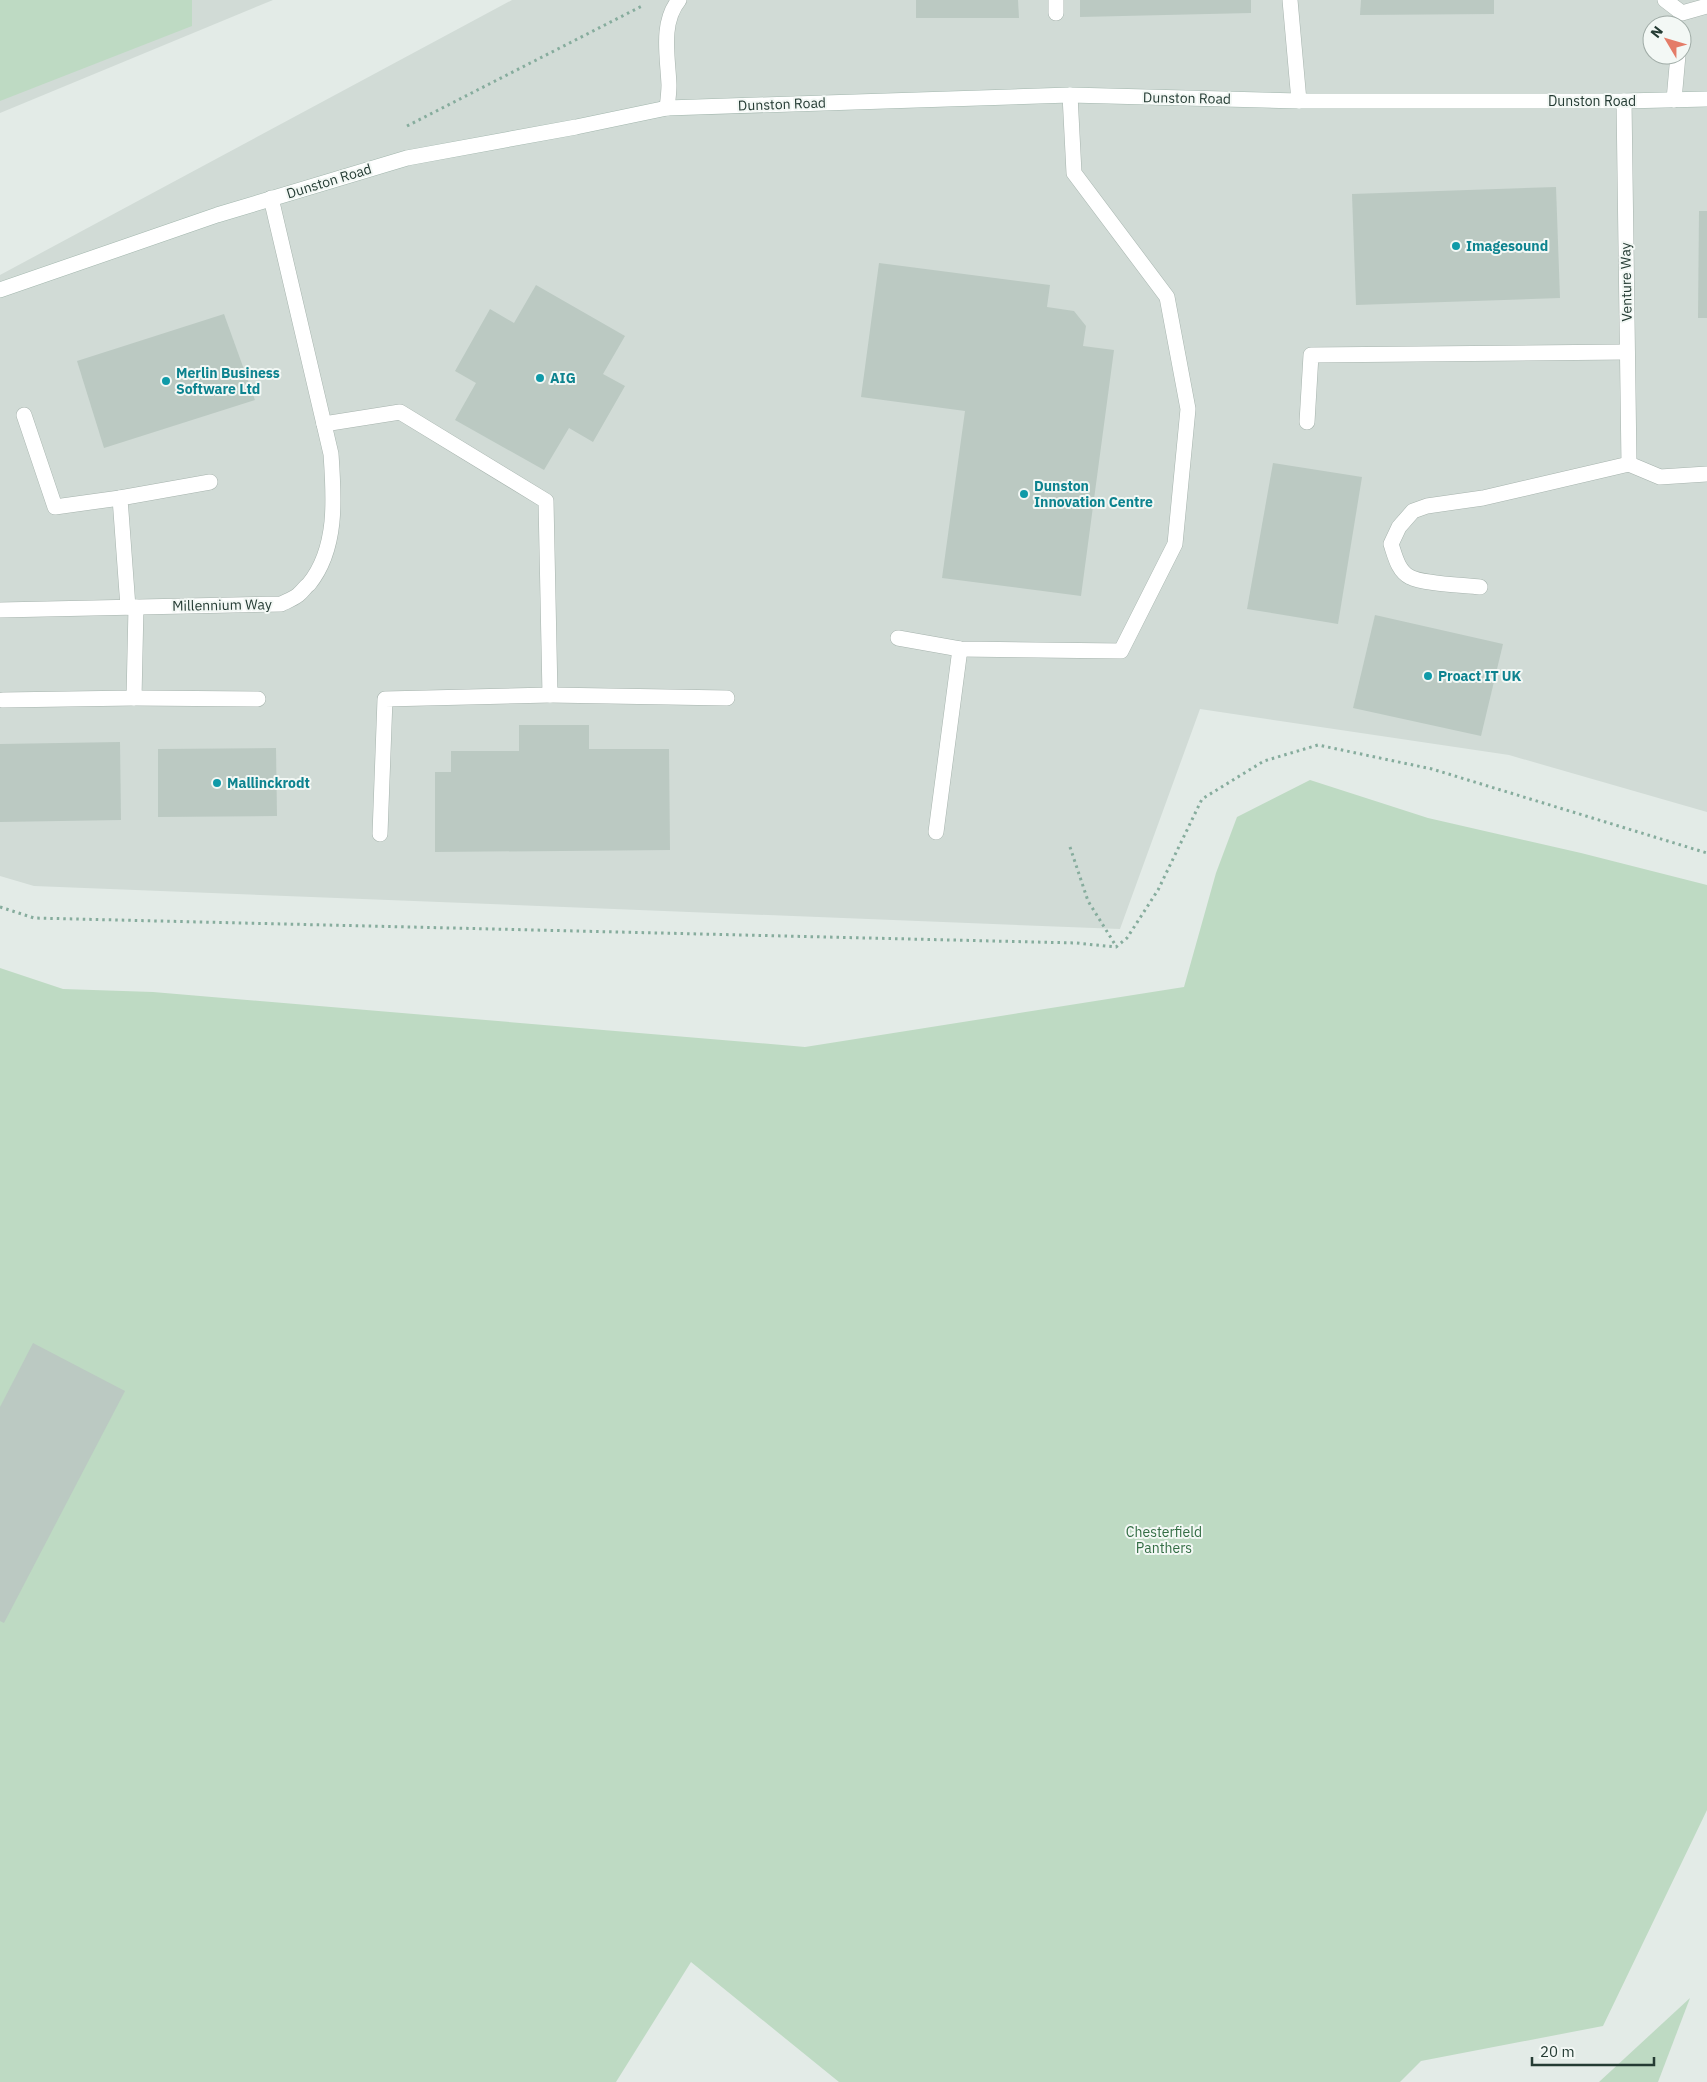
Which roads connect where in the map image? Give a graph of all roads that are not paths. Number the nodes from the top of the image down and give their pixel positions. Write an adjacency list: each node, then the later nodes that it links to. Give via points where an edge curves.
1 (679, 0): 13 (street, via 673,7 666,44)
2 (1290, 0): 11 (street)
3 (1665, 0): 5 (street)
4 (1707, 6): 6 (street)
5 (1678, 15)
6 (1689, 15)
7 (1677, 65): 10 (street)
8 (1070, 95): 11 (street, Dunston Road); 13 (street, Dunston Road); 28 (street, via 1074,173 1167,298 1188,409 1175,544 1121,651)
9 (1707, 99): 10 (street, Dunston Road)
10 (1674, 100): 12 (street, Dunston Road)
11 (1299, 101): 12 (street, Dunston Road)
12 (1624, 101): 16 (street, Venture Way)
13 (667, 108): 14 (street, Dunston Road, via 407,158)
14 (271, 198): 15 (street, Dunston Road); 19 (street, Millennium Way)
15 (0, 290)
16 (1627, 352): 18 (street, via 1312,355); 20 (street, Venture Way)
17 (24, 415): 23 (street, via 55,507)
18 (1307, 422)
19 (324, 424): 25 (street, Millennium Way, via 334,491 327,552 314,577 299,595 281,604); 29 (street, via 400,412 546,501)
20 (1629, 464): 21 (street, via 1660,477); 24 (street, via 1483,498 1427,506 1413,511 1398,527 1391,544 1397,564 1410,577 1440,584)
21 (1707, 474)
22 (210, 482): 23 (street)
23 (120, 498): 25 (street)
24 (1480, 587)
25 (132, 607): 26 (street, Millennium Way); 30 (street)
26 (0, 610)
27 (898, 638): 28 (street)
28 (960, 649): 34 (street)
29 (550, 696): 32 (street); 35 (street, via 384,699)
30 (134, 698): 31 (street); 33 (street)
31 (258, 698)
32 (727, 698)
33 (3, 700)
34 (936, 832)
35 (380, 834)

